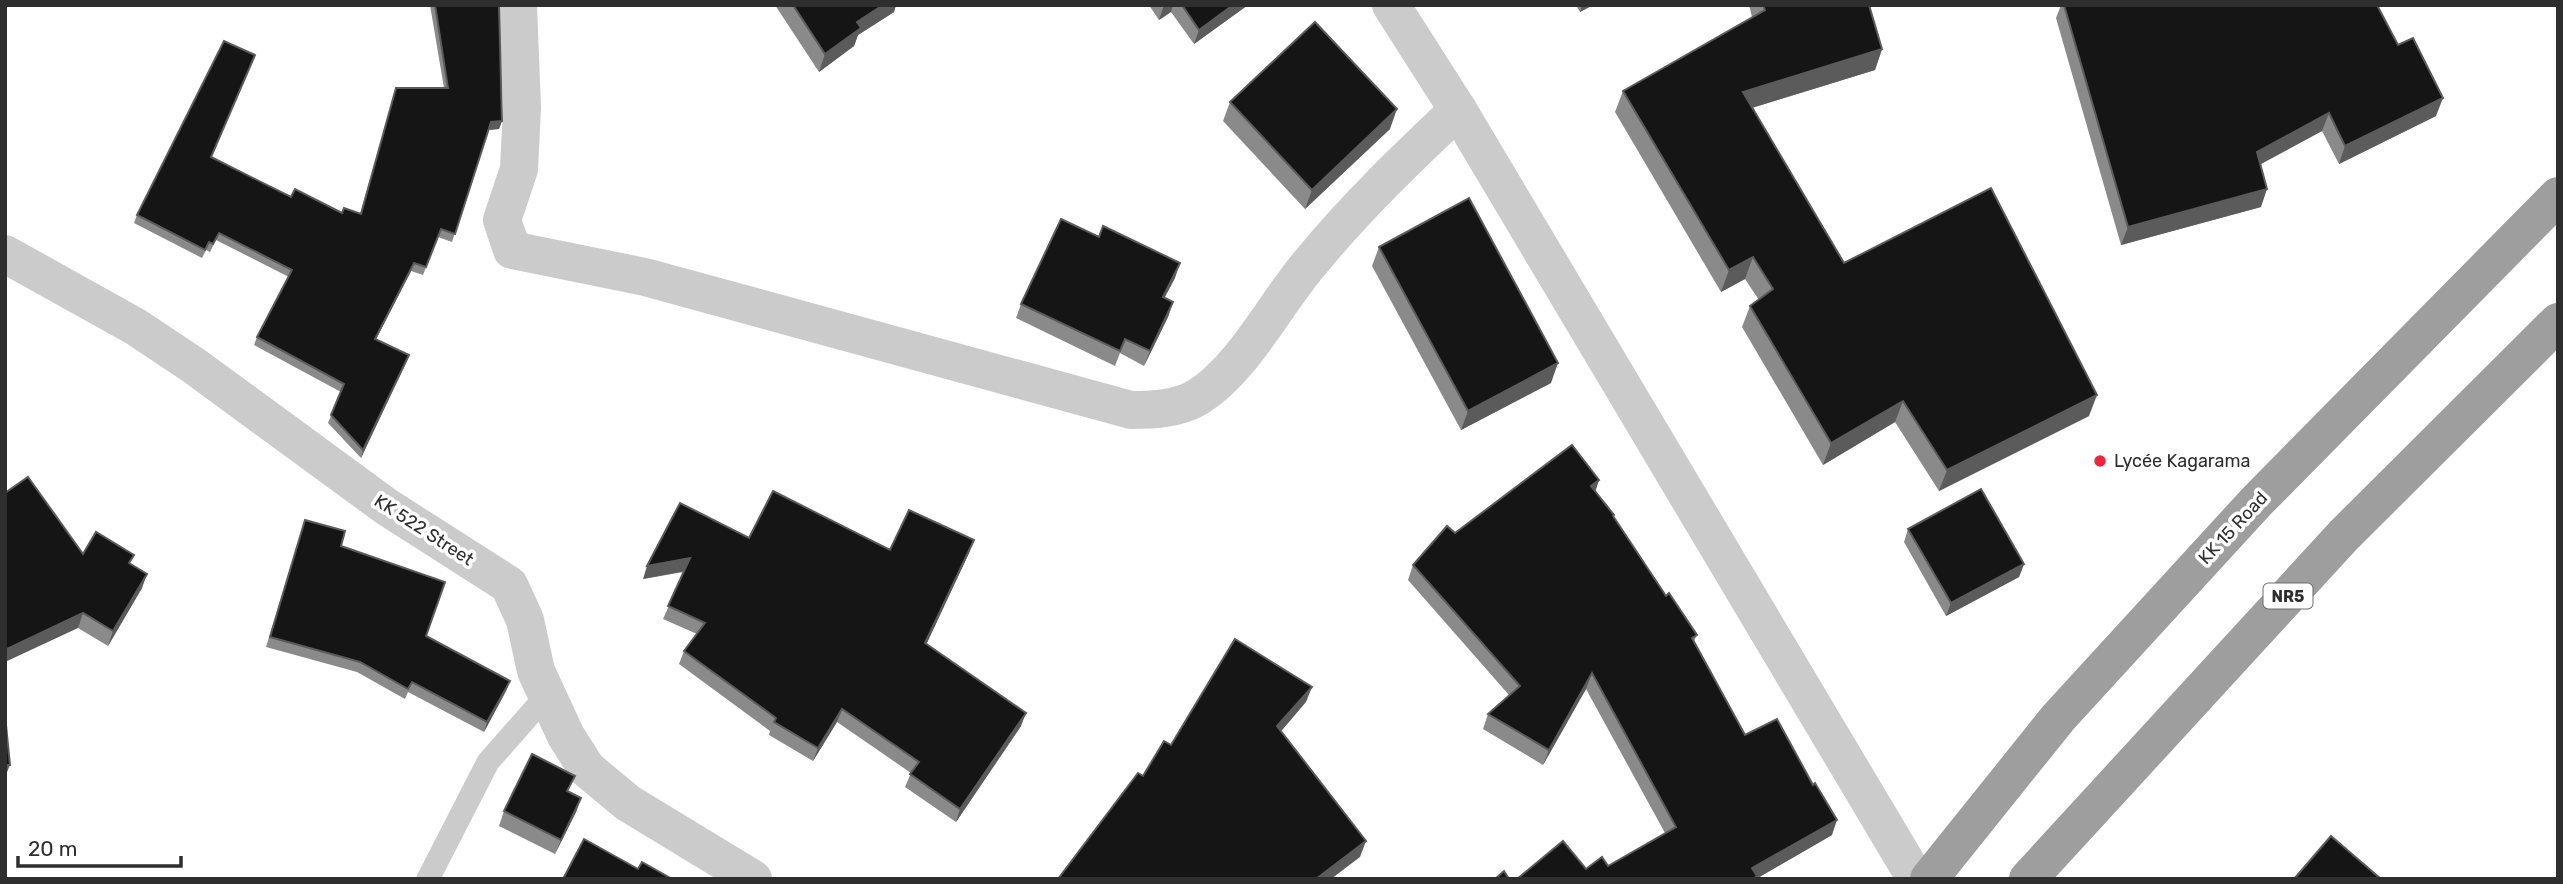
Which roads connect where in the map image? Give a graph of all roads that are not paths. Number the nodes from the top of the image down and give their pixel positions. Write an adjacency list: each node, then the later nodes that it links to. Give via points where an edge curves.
1 (518, 5): 3 (street, via 519,169 502,220 512,250 645,277 1131,410 1161,409 1195,399 1223,379 1307,265 1358,206)
2 (1391, 5): 3 (street)
3 (1458, 110): 10 (street)
4 (2558, 195): 11 (highway, KK 15 Road, via 2258,501 2057,718)
5 (5, 254): 7 (street, KK 522 Street, via 182,357 387,507 509,585 525,620 536,671)
6 (2558, 322): 12 (highway, NR5, via 2344,535)
7 (547, 695): 8 (lane, via 488,762); 9 (street, KK 522 Street, via 587,769 628,803)
8 (428, 879)
9 (753, 879)
10 (1916, 879)
11 (1929, 879)
12 (2028, 879)

